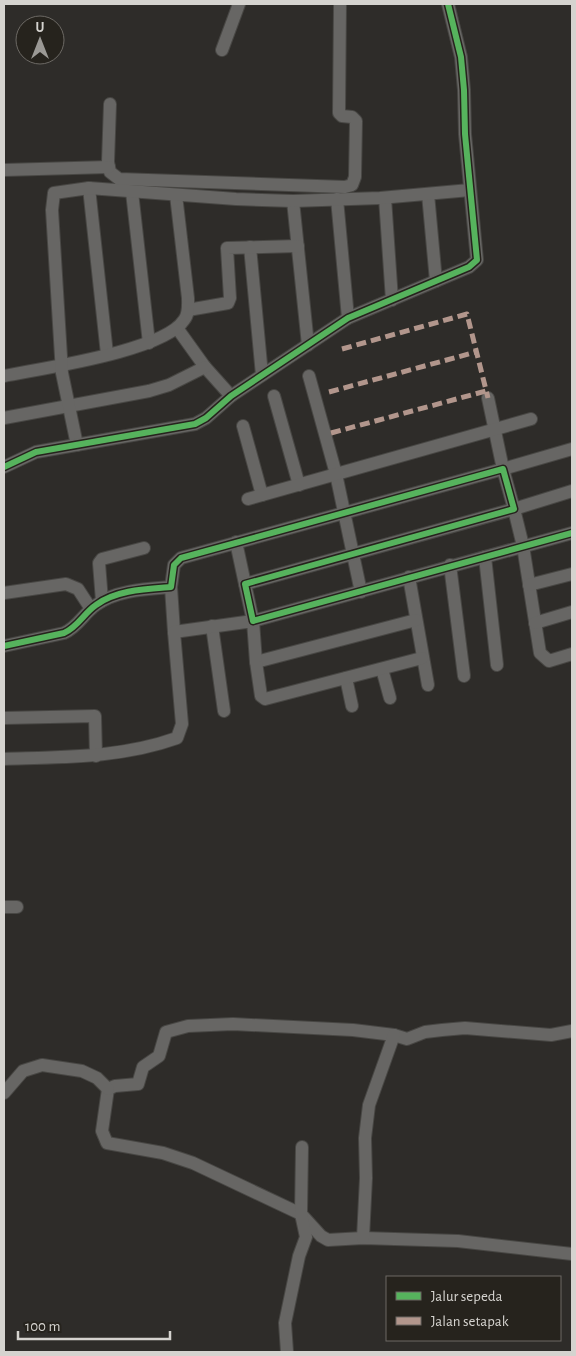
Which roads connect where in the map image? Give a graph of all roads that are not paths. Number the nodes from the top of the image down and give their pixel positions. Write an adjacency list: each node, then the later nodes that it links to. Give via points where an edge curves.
1 (239, 4): 4 (street)
2 (340, 4): 6 (street, via 339,113 356,121 352,186 119,179)
3 (448, 4): 9 (street, via 461,57)
4 (222, 50)
5 (110, 104): 6 (street)
6 (109, 167): 7 (street)
7 (4, 170)
8 (89, 188): 10 (street); 25 (street); 26 (street, via 59,191 52,198)
9 (470, 190): 11 (street); 18 (street, via 477,260 469,267)
10 (132, 192): 12 (street); 23 (street)
11 (428, 194): 13 (street); 18 (street)
12 (176, 195): 15 (street); 20 (street)
13 (385, 198): 14 (street); 19 (street)
14 (338, 200): 15 (street); 21 (street)
15 (293, 201): 16 (street)
16 (298, 246): 17 (street); 24 (street)
17 (250, 247): 20 (street, via 227,248 228,303); 28 (street)
18 (436, 281): 19 (street)
19 (392, 300): 21 (street)
20 (188, 310): 22 (street)
21 (348, 318): 24 (street)
22 (177, 328): 23 (street); 27 (street)
23 (149, 343): 25 (street)
24 (308, 345): 28 (street)
25 (107, 354): 26 (street)
26 (61, 363): 29 (street); 34 (street)
27 (205, 367): 31 (street); 34 (street, via 149,391)
28 (262, 375): 31 (street)
29 (4, 376)
30 (310, 376): 43 (street)
31 (231, 396): 39 (street, via 195,424)
32 (274, 396): 44 (street)
33 (488, 398): 38 (street)
34 (67, 406): 35 (street); 39 (street)
35 (4, 418)
36 (531, 419): 38 (street)
37 (243, 426): 46 (street)
38 (495, 431): 42 (street); 43 (street)
39 (77, 445): 41 (street, via 36,452)
40 (572, 449): 42 (street)
41 (4, 467)
42 (503, 469): 48 (street); 49 (street)
43 (336, 474): 44 (street); 49 (street)
44 (299, 485): 46 (street)
45 (572, 491): 48 (street)
46 (262, 495): 47 (street)
47 (248, 499)
48 (514, 508): 52 (street); 54 (street)
49 (345, 514): 51 (street); 54 (street)
50 (572, 533): 52 (street)
51 (236, 542): 59 (street); 61 (street, via 181,558 174,565)
52 (523, 546): 55 (street); 60 (street)
53 (144, 548): 64 (street, via 102,559 99,563)
54 (353, 554): 59 (street); 62 (street)
55 (485, 556): 56 (street); 75 (street)
56 (450, 565): 58 (street); 77 (street)
57 (572, 574): 60 (street)
58 (409, 578): 62 (street); 66 (street)
59 (245, 584): 67 (street)
60 (529, 585): 68 (street)
61 (171, 587): 64 (street, via 124,593); 70 (street)
62 (361, 592): 67 (street)
63 (4, 593): 64 (street, via 66,584 78,589)
64 (97, 605): 71 (street, via 72,630)
65 (572, 612): 68 (street)
66 (416, 620): 73 (street); 74 (street)
67 (253, 621): 69 (street); 74 (street)
68 (535, 623): 72 (street, via 540,653 549,661)
69 (212, 626): 70 (street); 82 (street)
70 (174, 632): 84 (street, via 182,724 177,738 126,752)
71 (4, 646)
72 (572, 654)
73 (422, 658): 76 (street); 79 (street)
74 (256, 662): 78 (street, via 261,696 265,699)
75 (497, 664)
76 (382, 669): 78 (street); 80 (street)
77 (464, 676)
78 (346, 678): 81 (street)
79 (428, 685)
80 (390, 698)
81 (352, 706)
82 (224, 711)
83 (4, 718): 84 (street, via 95,716)
84 (96, 756): 85 (street)
85 (4, 759)
86 (572, 1031): 87 (street, via 551,1035 465,1028 425,1032 406,1039)
87 (394, 1035): 88 (street, via 310,1027 188,1026 166,1032 159,1056 143,1067 138,1084); 92 (street, via 377,1079 366,1125)
88 (108, 1089): 89 (street, via 97,1078 82,1072 42,1065 23,1071); 91 (street, via 102,1131 107,1143 187,1160)
89 (4, 1093)
90 (302, 1147): 91 (street)
91 (301, 1214): 92 (street, via 324,1239); 94 (street, via 306,1236 285,1323)
92 (363, 1238): 93 (street, via 458,1241)
93 (572, 1254)
94 (287, 1352)

